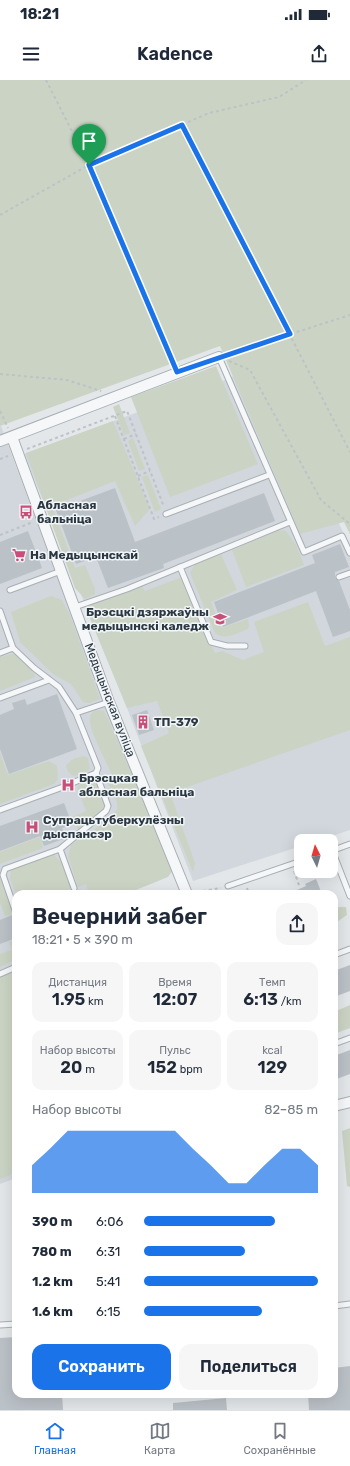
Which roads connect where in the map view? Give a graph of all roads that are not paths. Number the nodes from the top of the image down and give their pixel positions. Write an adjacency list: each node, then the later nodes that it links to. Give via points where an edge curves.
1 (219, 357): 2 (street); 4 (lane)
2 (12, 437): 3 (street); 9 (street, Медыцынская вуліца)
3 (0, 442)
4 (269, 474): 5 (lane); 6 (lane)
5 (166, 514)
6 (290, 522): 7 (lane, via 304,552 342,536); 8 (lane)
7 (350, 553)
8 (180, 567): 13 (lane); 15 (lane, via 212,642 227,646)
9 (62, 571): 12 (lane); 13 (street, Медыцынская вуліца)
10 (350, 573): 11 (lane)
11 (339, 577)
12 (10, 590)
13 (75, 607): 20 (street, Медыцынская вуліца)
14 (0, 611): 16 (lane)
15 (245, 646)
16 (13, 648): 17 (lane); 18 (lane)
17 (0, 653)
18 (49, 680): 19 (lane); 21 (lane, via 62,691)
19 (0, 698)
20 (109, 702): 21 (lane); 31 (street, Медыцынская вуліца)
21 (76, 713): 22 (lane, via 98,768)
22 (96, 773): 23 (lane); 25 (lane, via 108,806 106,811)
23 (0, 810)
24 (350, 844): 26 (lane)
25 (60, 849): 30 (lane); 33 (lane, via 5,869 3,875)
26 (338, 849)
27 (294, 863): 29 (lane)
28 (338, 866): 32 (lane)
29 (228, 886)
30 (74, 888)
31 (185, 890)
32 (350, 896)
33 (12, 901)
34 (350, 949): 35 (lane)
35 (338, 954)
36 (12, 969): 37 (lane)
37 (0, 974)
38 (350, 1038): 39 (lane)
39 (338, 1042)
40 (350, 1102): 41 (street)
41 (338, 1105)
42 (350, 1304): 43 (lane)
43 (338, 1306)
44 (12, 1324): 45 (lane)
45 (0, 1325)

